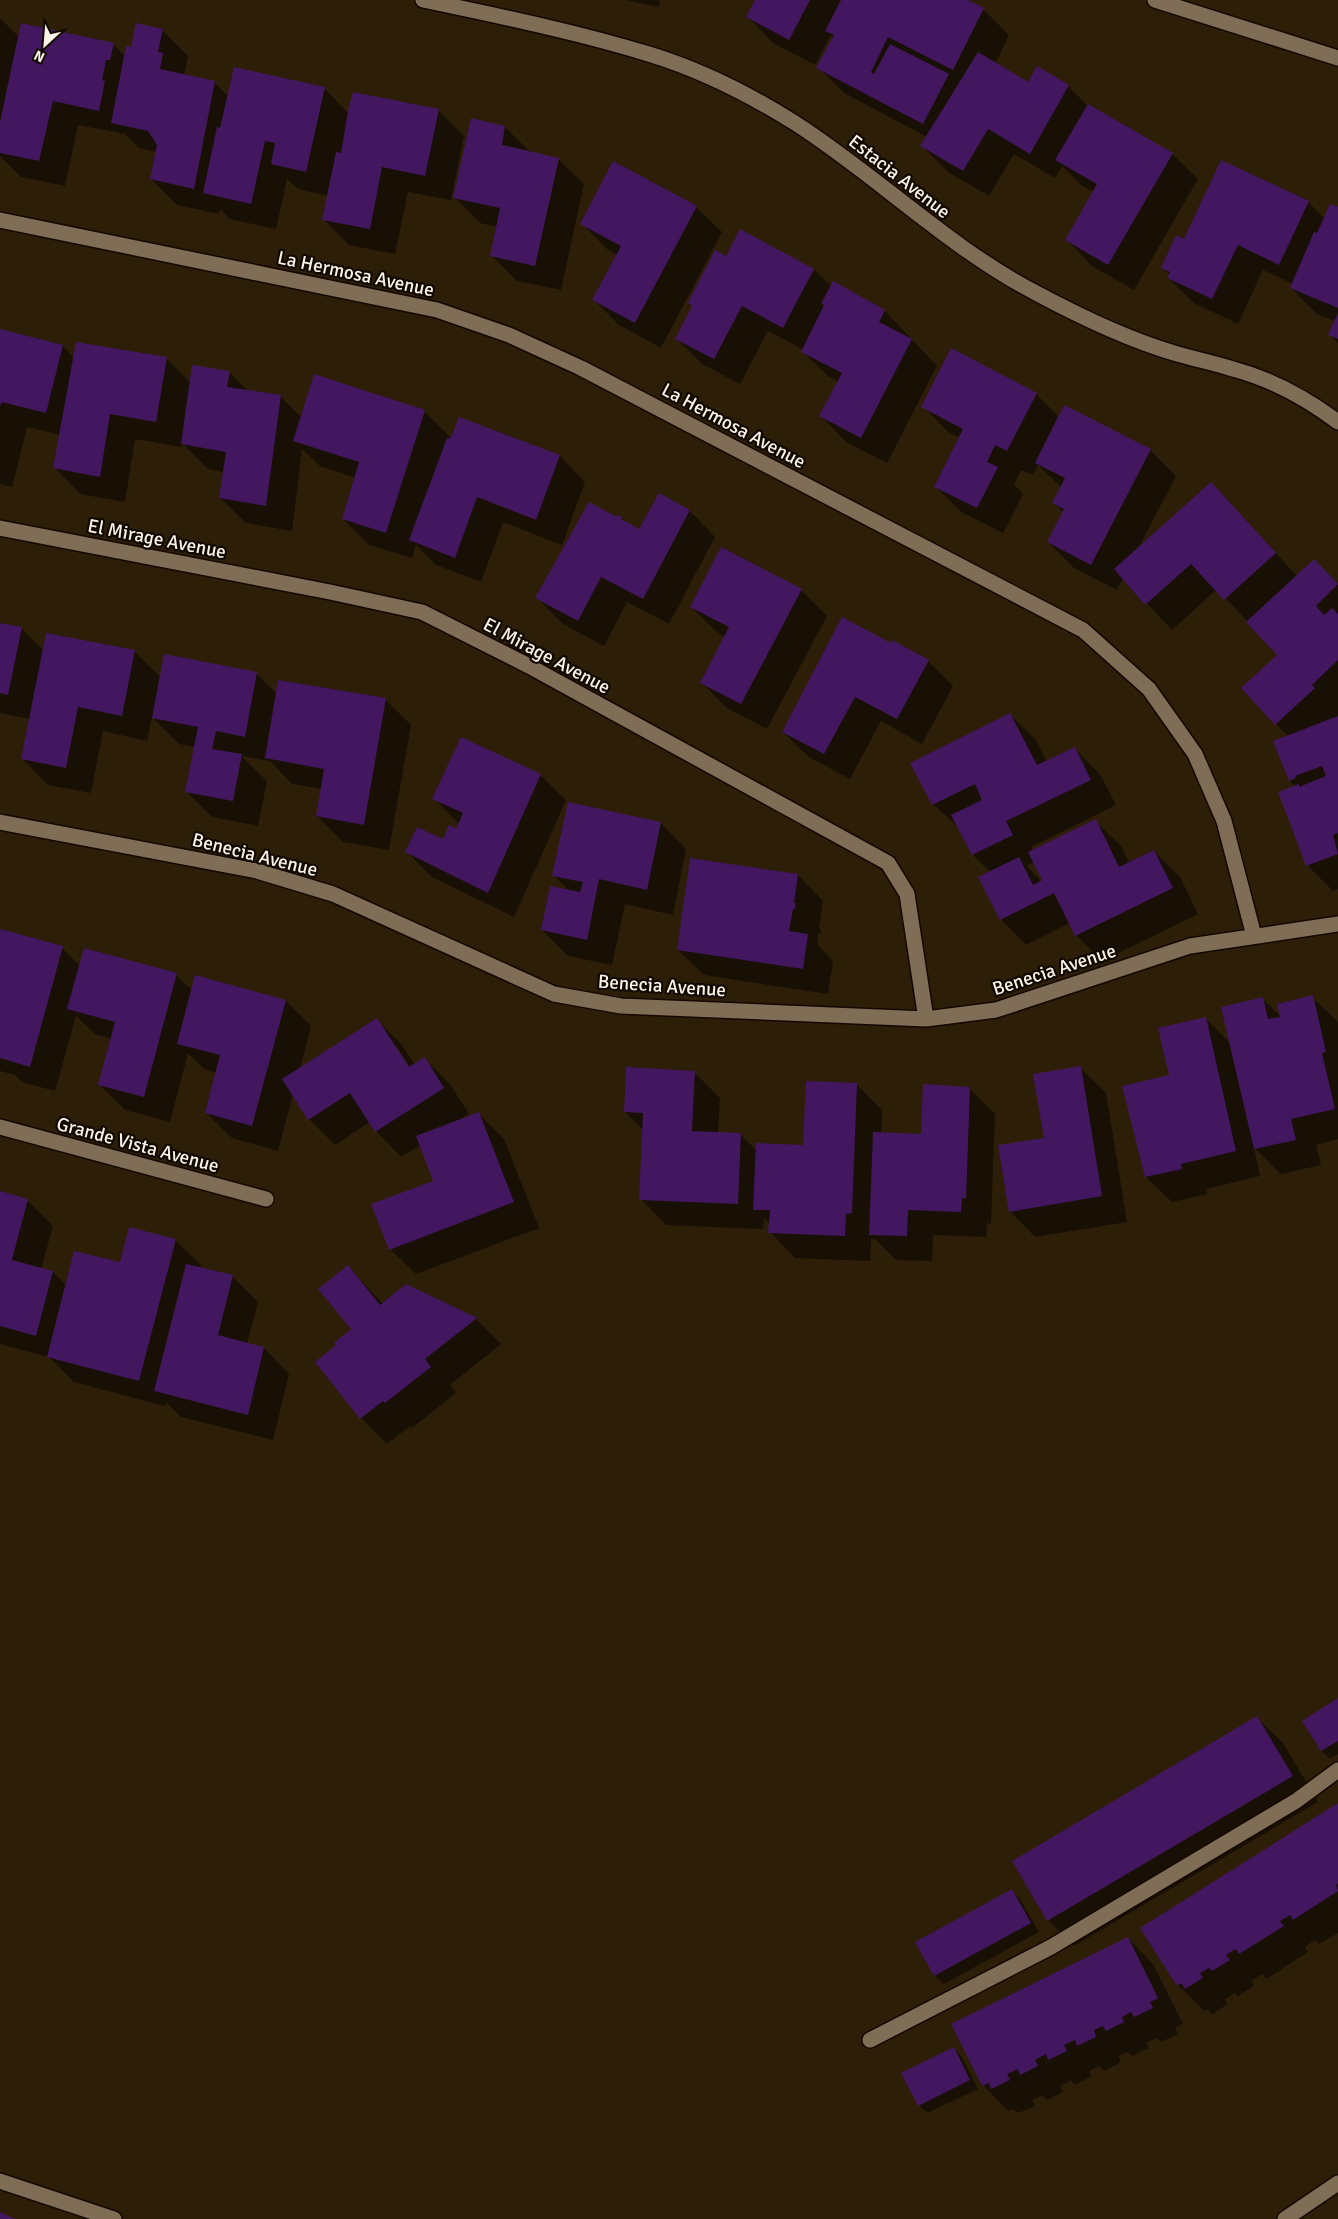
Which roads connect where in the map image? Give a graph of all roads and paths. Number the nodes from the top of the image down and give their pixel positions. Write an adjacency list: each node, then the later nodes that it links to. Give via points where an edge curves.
1 (423, 0): 5 (street, Estacia Avenue, via 653,55 687,68 756,101 808,132 859,168 946,238 1036,294 1172,353 1274,383)
2 (1155, 0): 3 (street)
3 (1338, 58)
4 (0, 220): 9 (street, La Hermosa Avenue, via 437,310 509,335 581,368 1083,630 1149,689 1195,754 1224,821)
5 (1338, 422)
6 (0, 528): 10 (street, El Mirage Avenue, via 422,612 529,666 888,863 907,894)
7 (0, 822): 10 (street, Benecia Avenue, via 257,871 333,894 554,994 622,1006)
8 (1338, 924): 9 (street, Benecia Avenue)
9 (1254, 936): 10 (street, Benecia Avenue, via 1190,946 996,1010)
10 (926, 1018)
11 (0, 1127): 12 (street, Grande Vista Avenue)
12 (266, 1199)
13 (1338, 1770): 14 (street, via 1296,1801 1051,1947)
14 (870, 2040)
15 (0, 2181): 17 (street)
16 (1338, 2182): 18 (street)
17 (114, 2219)
18 (1285, 2219)

